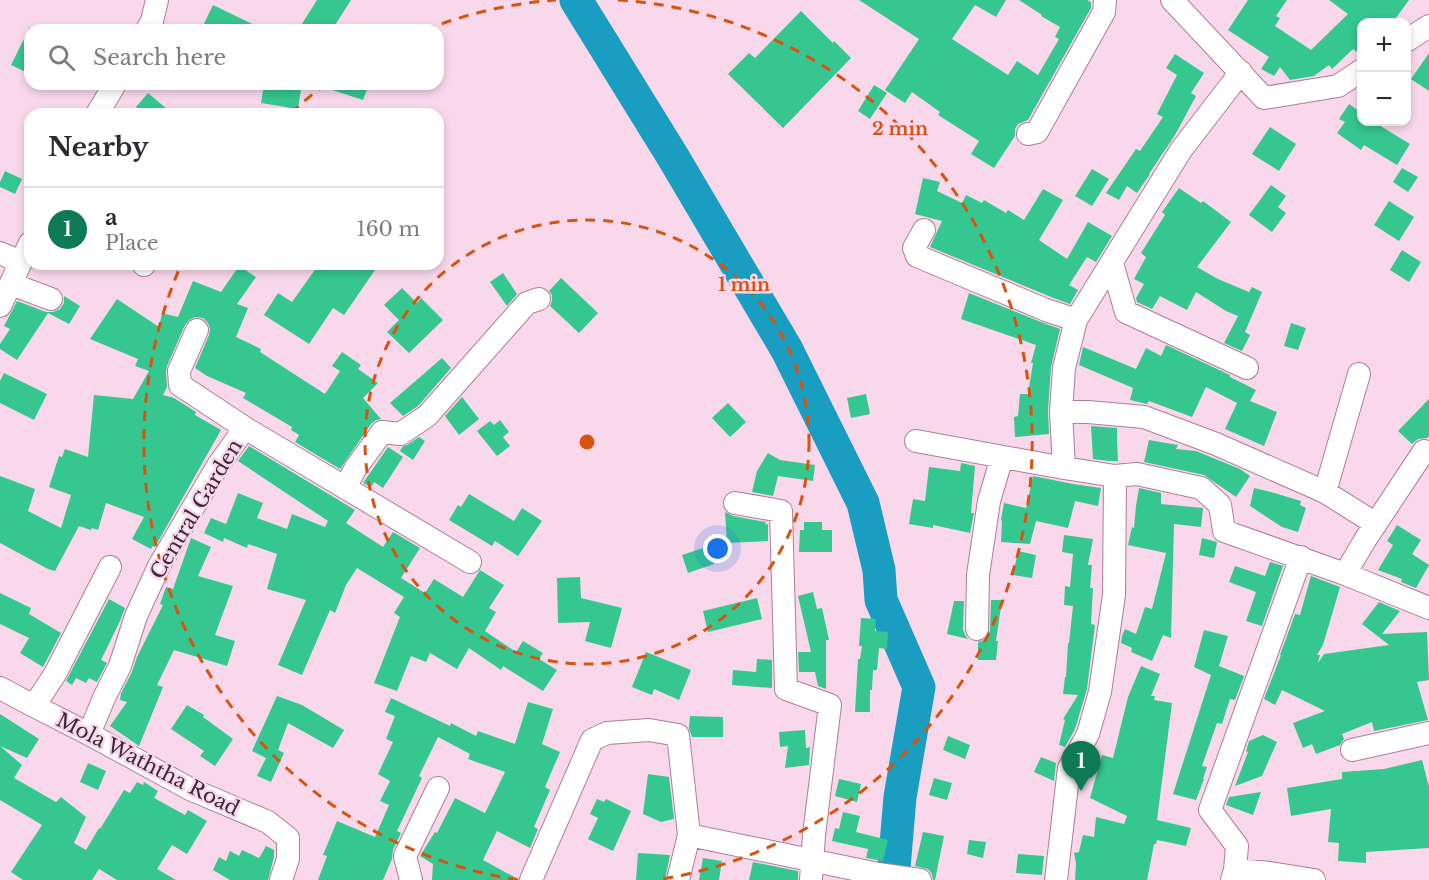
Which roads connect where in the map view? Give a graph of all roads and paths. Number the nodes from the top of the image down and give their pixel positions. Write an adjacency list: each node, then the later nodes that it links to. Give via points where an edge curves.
1 (157, 0): 4 (street)
2 (1105, 0): 11 (street, via 1104,12 1037,132)
3 (1172, 0): 7 (street)
4 (150, 24)
5 (1429, 26): 6 (street)
6 (1411, 37)
7 (1241, 72): 8 (street, via 1264,98 1338,86); 16 (street, via 1181,150)
8 (1359, 72)
9 (111, 90): 10 (street)
10 (101, 108)
11 (1029, 134)
12 (924, 230): 21 (street, via 914,248 917,256)
13 (24, 252): 14 (street)
14 (0, 253)
15 (24, 256): 17 (street)
16 (1112, 263): 21 (street); 23 (street, via 1126,312)
17 (11, 284): 18 (street); 20 (street)
18 (51, 299)
19 (539, 299): 32 (street, via 527,303 427,416 400,434 382,432)
20 (0, 306)
21 (1076, 320): 25 (street, via 1064,368)
22 (197, 330): 26 (street, via 179,370 180,385)
23 (1247, 368)
24 (1359, 374): 33 (street)
25 (1061, 411): 30 (street); 33 (street, via 1144,417)
26 (245, 428): 32 (street, Central Garden); 45 (street, Central Garden, via 217,467 159,566)
27 (916, 441): 29 (street)
28 (1424, 451): 35 (street)
29 (1002, 456): 30 (street); 41 (street, via 989,501 978,574)
30 (1064, 468): 31 (street)
31 (1115, 476): 36 (street, via 1137,474 1201,488 1220,506 1224,531); 56 (street, via 1114,595 1100,692 1088,734 1068,768)
32 (345, 488): 37 (street, Central Garden)
33 (1325, 492): 35 (street)
34 (735, 502): 49 (street, via 781,512 786,689 830,705)
35 (1376, 524): 39 (street)
36 (1301, 557): 39 (street); 50 (street, via 1210,810 1237,846)
37 (470, 562)
38 (110, 567): 43 (street, via 55,674)
39 (1345, 574): 40 (street)
40 (1429, 608)
41 (977, 629)
42 (0, 688): 43 (street, Mola Waththa Road)
43 (34, 706): 45 (street, Mola Waththa Road)
44 (1429, 733): 46 (street)
45 (89, 734): 52 (street, Mola Waththa Road, via 190,789 268,822 288,838 288,859)
46 (1352, 750)
47 (438, 788): 53 (street, via 405,856)
48 (689, 835): 49 (street); 54 (street, via 678,735 649,730 607,733 592,741); 55 (street)
49 (812, 870): 51 (street)
50 (1234, 875): 57 (street, via 1270,873)
51 (915, 879)
52 (281, 880)
53 (411, 880)
54 (531, 880)
55 (678, 880)
56 (1056, 880)
57 (1314, 880)

